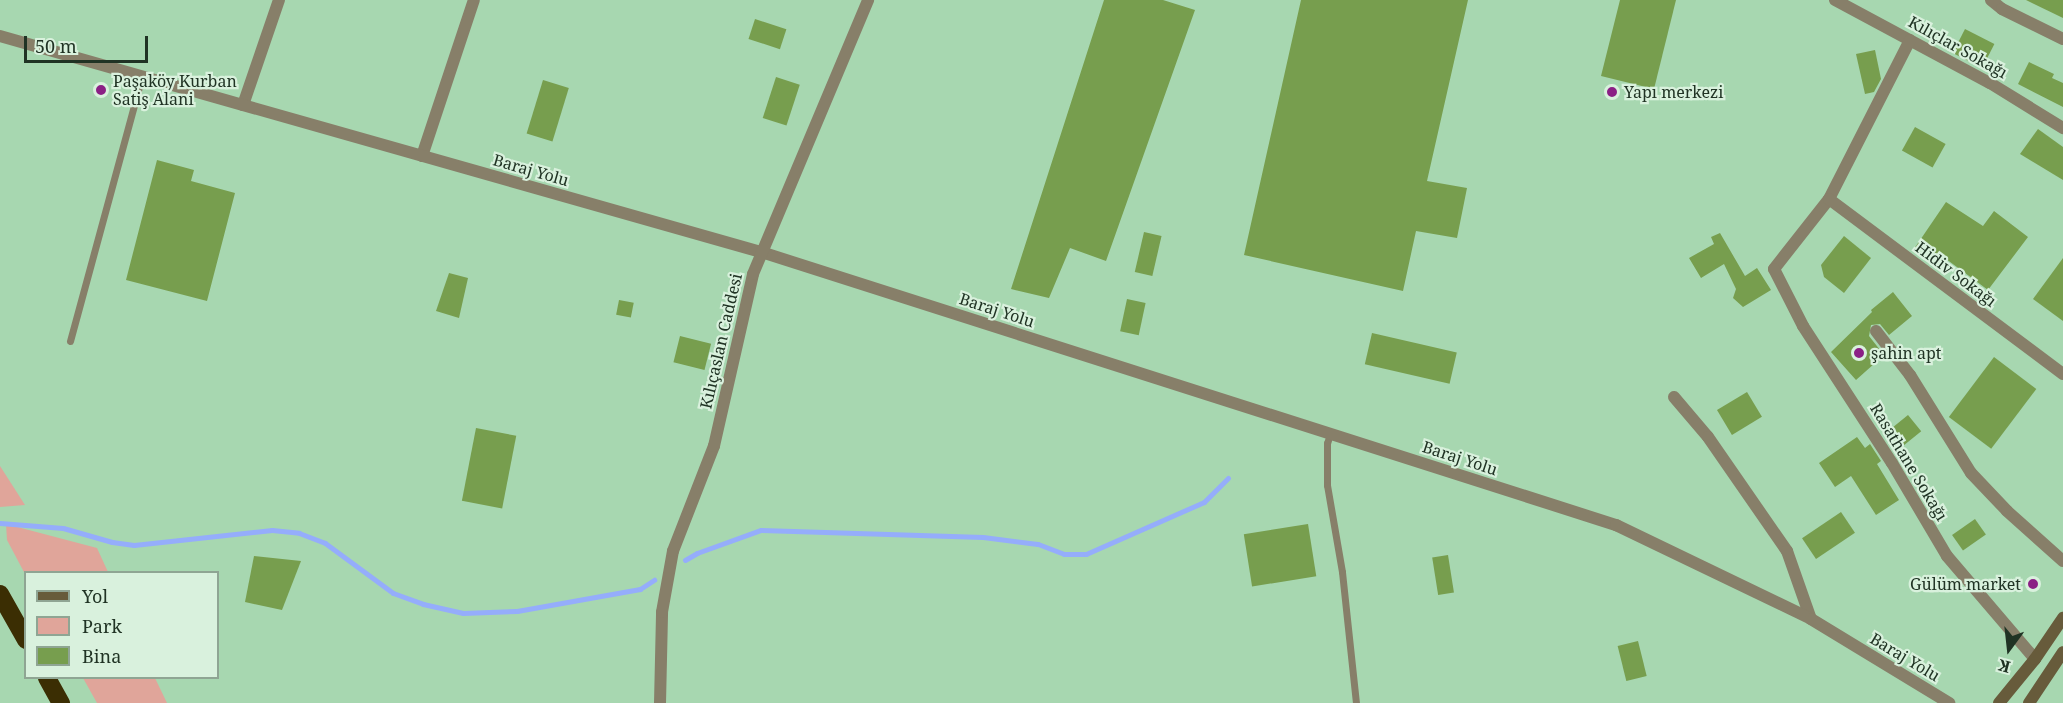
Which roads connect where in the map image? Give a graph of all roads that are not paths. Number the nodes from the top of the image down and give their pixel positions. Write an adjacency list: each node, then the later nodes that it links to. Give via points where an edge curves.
1 (279, 0): 10 (street)
2 (474, 0): 12 (street)
3 (868, 0): 14 (street, Kılıçaslan Caddesi)
4 (1835, 0): 8 (street, Kılıçlar Sokağı)
5 (1991, 0): 7 (street)
6 (0, 36): 9 (street, Baraj Yolu)
7 (2063, 39)
8 (1910, 40): 11 (street, Kılıçlar Sokağı); 13 (street)
9 (142, 76): 10 (street, Baraj Yolu); 16 (lane)
10 (243, 105): 12 (street, Baraj Yolu)
11 (2063, 128)
12 (422, 156): 14 (street, Baraj Yolu)
13 (1829, 199): 17 (street, Hidiv Sokağı); 26 (street, Rasathane Sokağı, via 1774,269 1803,326 1947,556)
14 (762, 252): 19 (street, Baraj Yolu); 29 (street, Kılıçaslan Caddesi, via 753,274 714,446 673,551 662,612)
15 (1876, 331): 20 (street, via 1910,375 1971,473)
16 (70, 341)
17 (2063, 374)
18 (1674, 397): 23 (street, via 1708,437 1787,551)
19 (1330, 434): 23 (street, Baraj Yolu, via 1616,525); 30 (lane, via 1327,485)
20 (2063, 561)
21 (0, 594): 24 (highway)
22 (2063, 618): 26 (main road)
23 (1811, 619): 31 (street, Baraj Yolu)
24 (24, 636)
25 (2063, 652): 33 (main road)
26 (2035, 658): 32 (main road)
27 (48, 679): 28 (highway)
28 (61, 703)
29 (660, 703)
30 (1356, 703)
31 (1948, 703)
32 (1999, 703)
33 (2029, 703)

